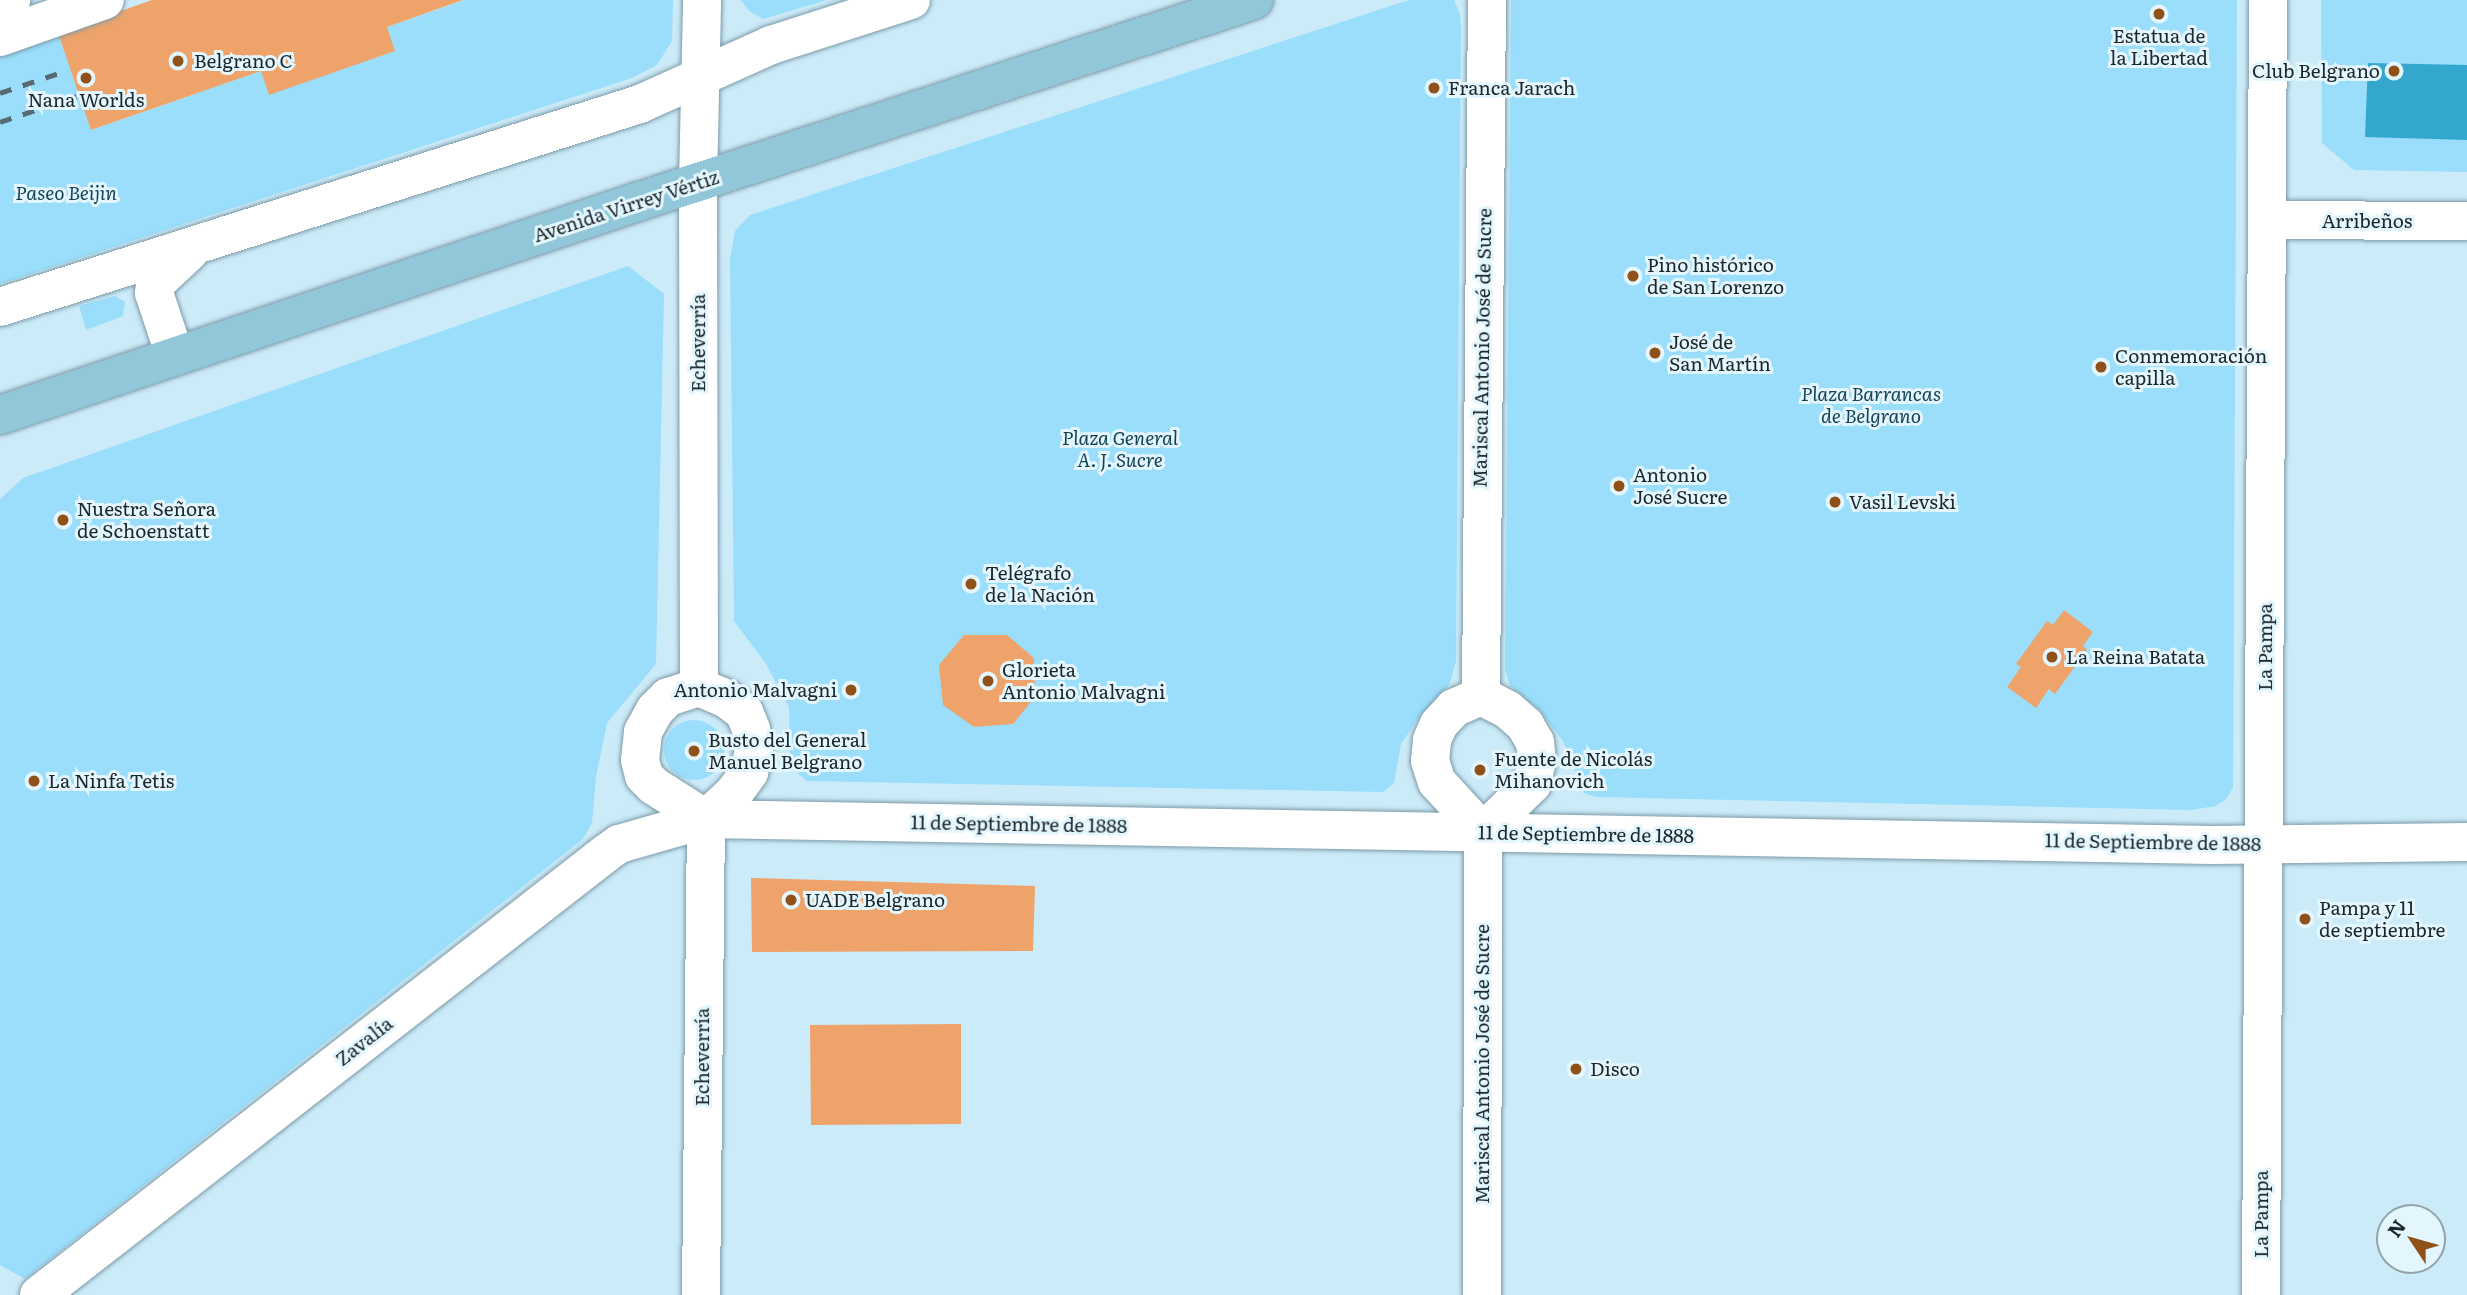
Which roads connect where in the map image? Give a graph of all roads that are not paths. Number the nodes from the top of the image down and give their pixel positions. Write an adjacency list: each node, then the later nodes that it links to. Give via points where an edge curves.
1 (11, 0): 8 (street)
2 (702, 0): 10 (street, Echeverría)
3 (911, 0): 10 (street, via 771,45)
4 (1254, 0): 11 (main road, Avenida Virrey Vértiz)
5 (1487, 0): 19 (street, Mariscal Antonio José de Sucre)
6 (2268, 0): 12 (street, La Pampa)
7 (100, 1): 9 (street)
8 (0, 4)
9 (0, 37)
10 (701, 78): 11 (street, Echeverría); 14 (street, via 640,104)
11 (698, 182): 16 (main road, Avenida Virrey Vértiz); 18 (street, Echeverría)
12 (2267, 220): 13 (street, Arribeños); 23 (street, La Pampa)
13 (2467, 221)
14 (197, 246): 15 (street); 16 (street, via 155,284)
15 (0, 307)
16 (175, 356): 17 (main road, Avenida Virrey Vértiz)
17 (0, 415)
18 (699, 687): 20 (street, via 744,712 754,751 750,772); 20 (street, via 668,697 655,710 643,732 640,760 644,776 654,786)
19 (1481, 696): 21 (street, via 1454,708 1439,724 1430,761 1437,782); 21 (street, via 1525,725 1535,742 1537,760 1532,784)
20 (706, 819): 21 (street, 11 de Septiembre de 1888); 24 (street, Zavalía, via 620,844 605,854); 25 (street, Echeverría)
21 (1483, 832): 23 (street, 11 de Septiembre de 1888); 26 (street, Mariscal Antonio José de Sucre)
22 (2467, 842): 23 (street, 11 de Septiembre de 1888)
23 (2263, 844): 27 (street, La Pampa)
24 (39, 1295)
25 (701, 1295)
26 (1482, 1295)
27 (2261, 1295)

